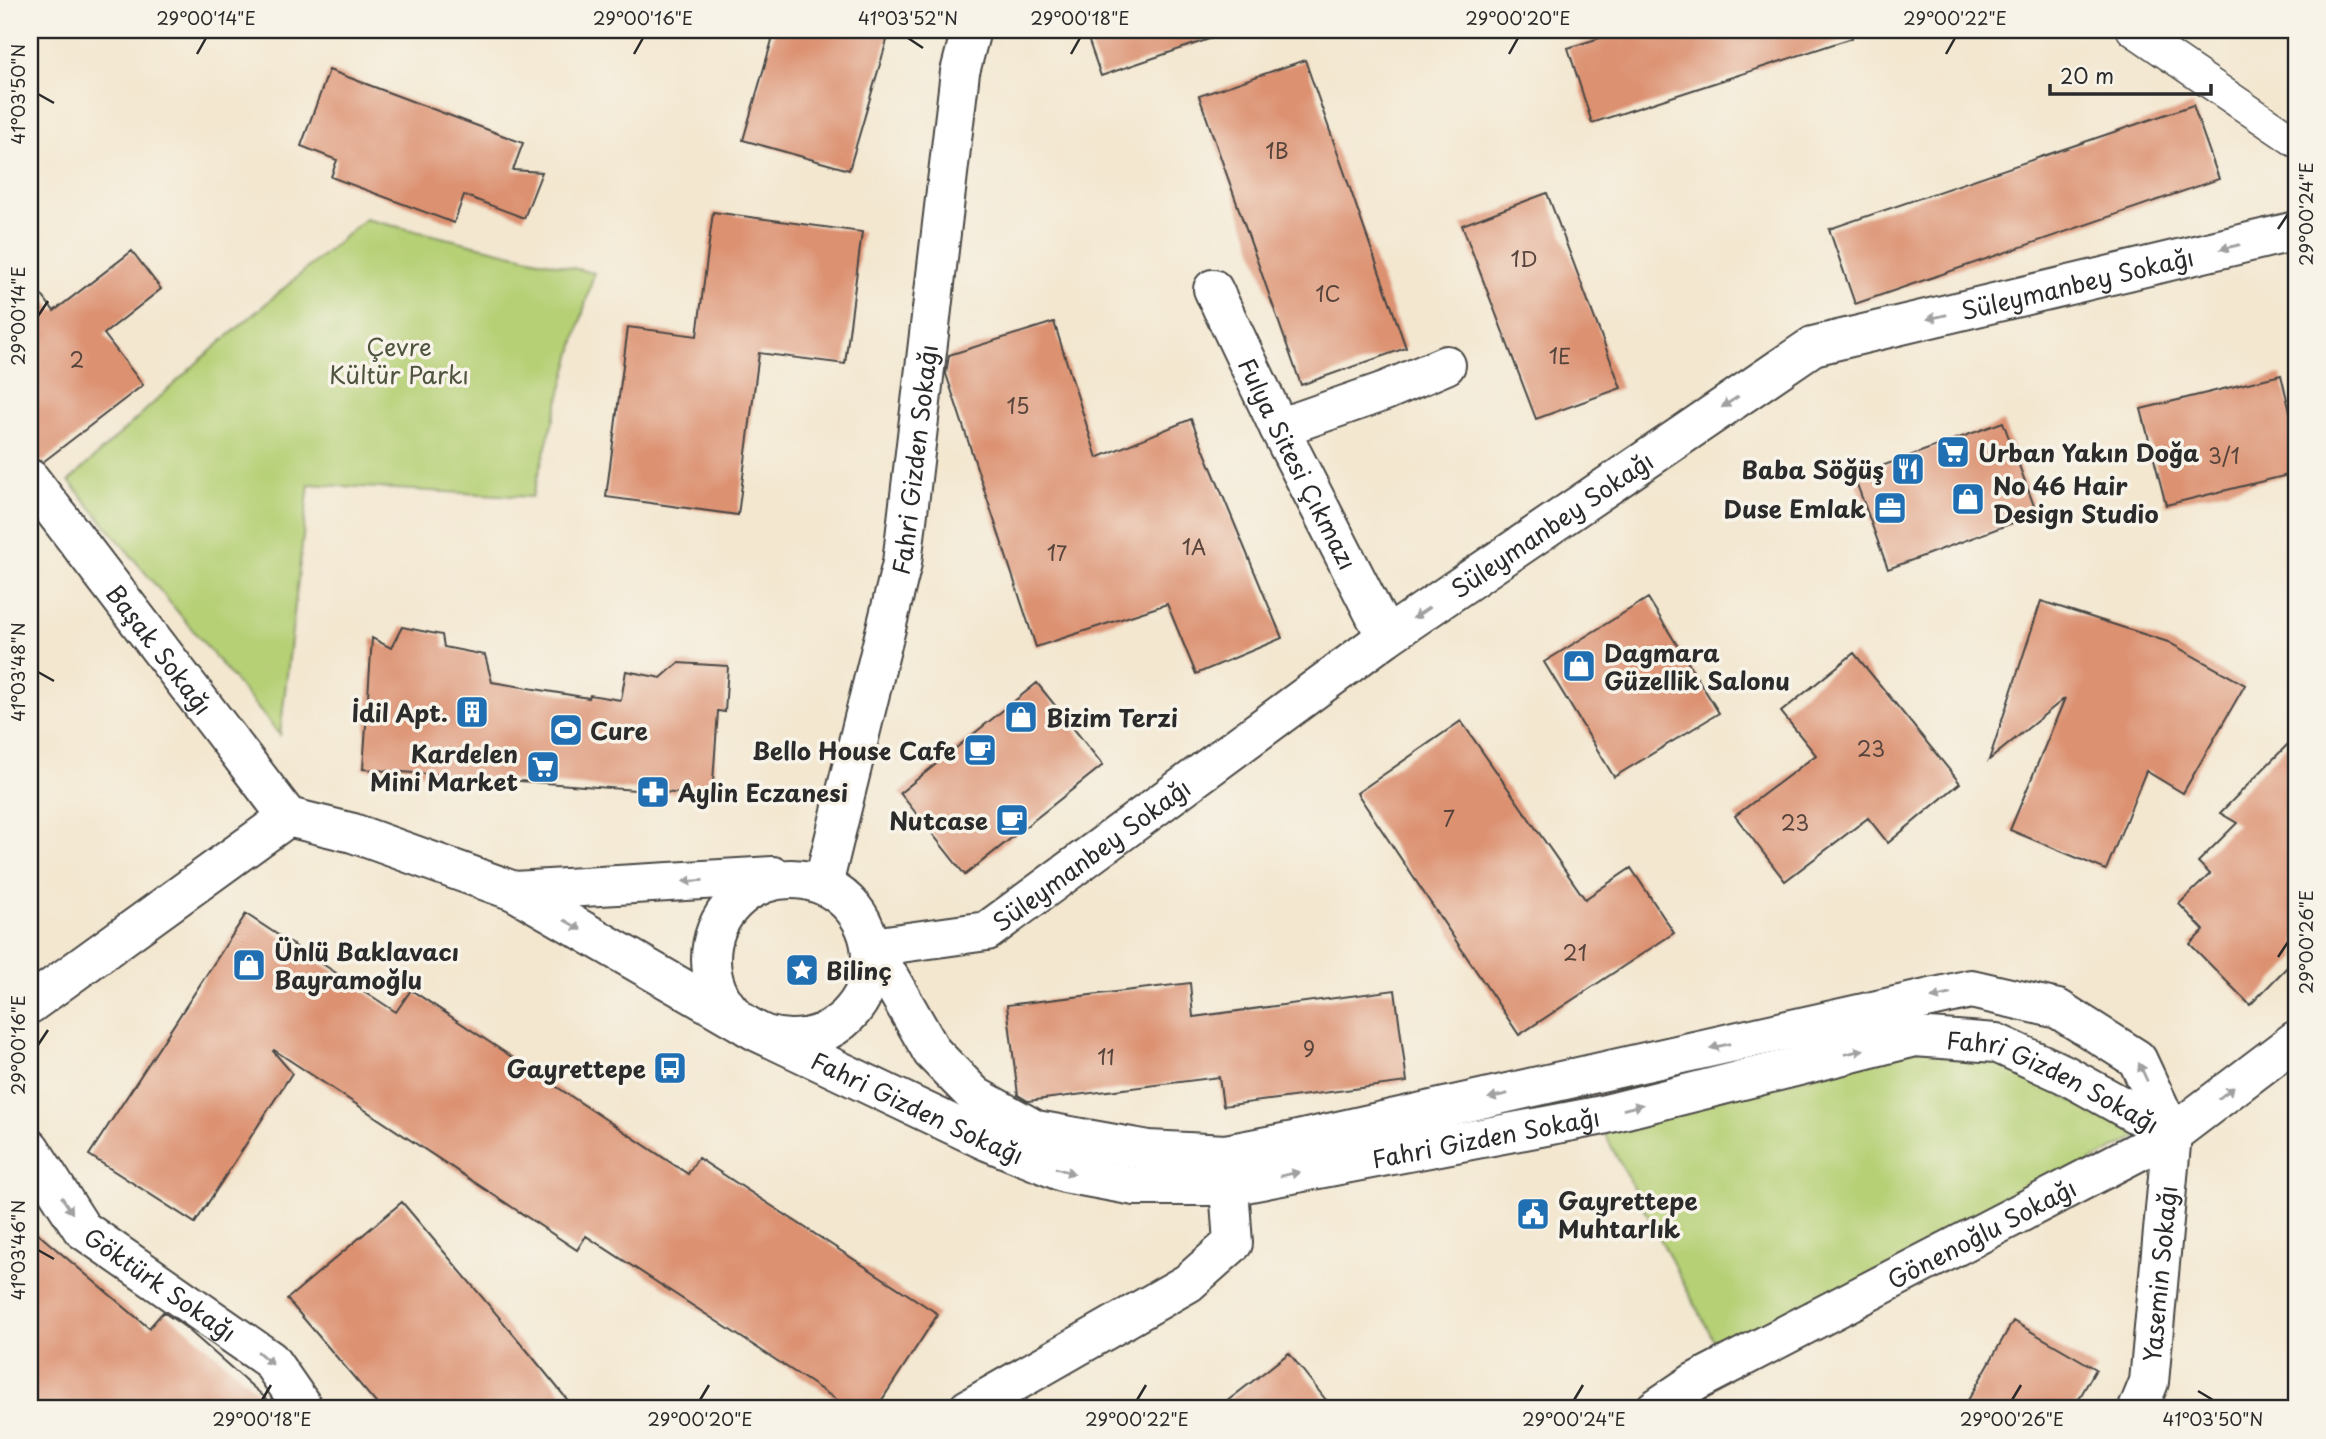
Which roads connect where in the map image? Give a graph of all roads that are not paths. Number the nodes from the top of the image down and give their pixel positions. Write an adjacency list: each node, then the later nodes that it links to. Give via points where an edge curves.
1 (971, 30): 12 (street, Fahri Gizden Sokağı, via 960,72 902,563)
2 (2132, 30): 3 (lane)
3 (2296, 142)
4 (2296, 231): 9 (street, Süleymanbey Sokağı, one-way to 9, via 1813,346)
5 (1213, 289): 7 (street, Fulya Sitesi Çıkmazı)
6 (1446, 365): 7 (street)
7 (1279, 428): 9 (street, Fulya Sitesi Çıkmazı)
8 (30, 479): 10 (street, Başak Sokağı)
9 (1386, 637): 14 (street, Süleymanbey Sokağı, via 987,931)
10 (288, 817): 13 (street, via 353,833); 15 (street)
11 (786, 876): 12 (street); 13 (street, one-way to 13); 16 (street, via 744,893 725,913 713,938 711,966 718,993 734,1015)
12 (823, 885): 14 (street, via 846,899 863,921)
13 (514, 891): 16 (street, one-way to 16)
14 (872, 947): 16 (street, via 871,972 863,995 849,1015 830,1030 806,1038 781,1038); 20 (street, Fahri Gizden Sokağı, via 932,1052 975,1096 1036,1130)
15 (30, 1004)
16 (758, 1031): 20 (street, Fahri Gizden Sokağı, one-way to 20, via 987,1141 1065,1172 1135,1186)
17 (2296, 1040): 18 (street, Gönenoğlu Sokağı, one-way to 17)
18 (2172, 1134): 20 (street, Fahri Gizden Sokağı, one-way to 18, via 1598,1116 1914,1037 1996,1043 2064,1074); 20 (street, Fahri Gizden Sokağı, one-way to 20, via 2137,1059 2058,1009 1971,989 1316,1136); 23 (street, Gönenoğlu Sokağı, via 1695,1382); 24 (street, Yasemin Sokağı, via 2149,1382)
19 (30, 1148): 21 (street, Göktürk Sokağı, one-way to 21, via 82,1229 270,1360)
20 (1227, 1170): 22 (street, via 1233,1243 1188,1283)
21 (304, 1409)
22 (968, 1409)
23 (1655, 1409)
24 (2138, 1409)

